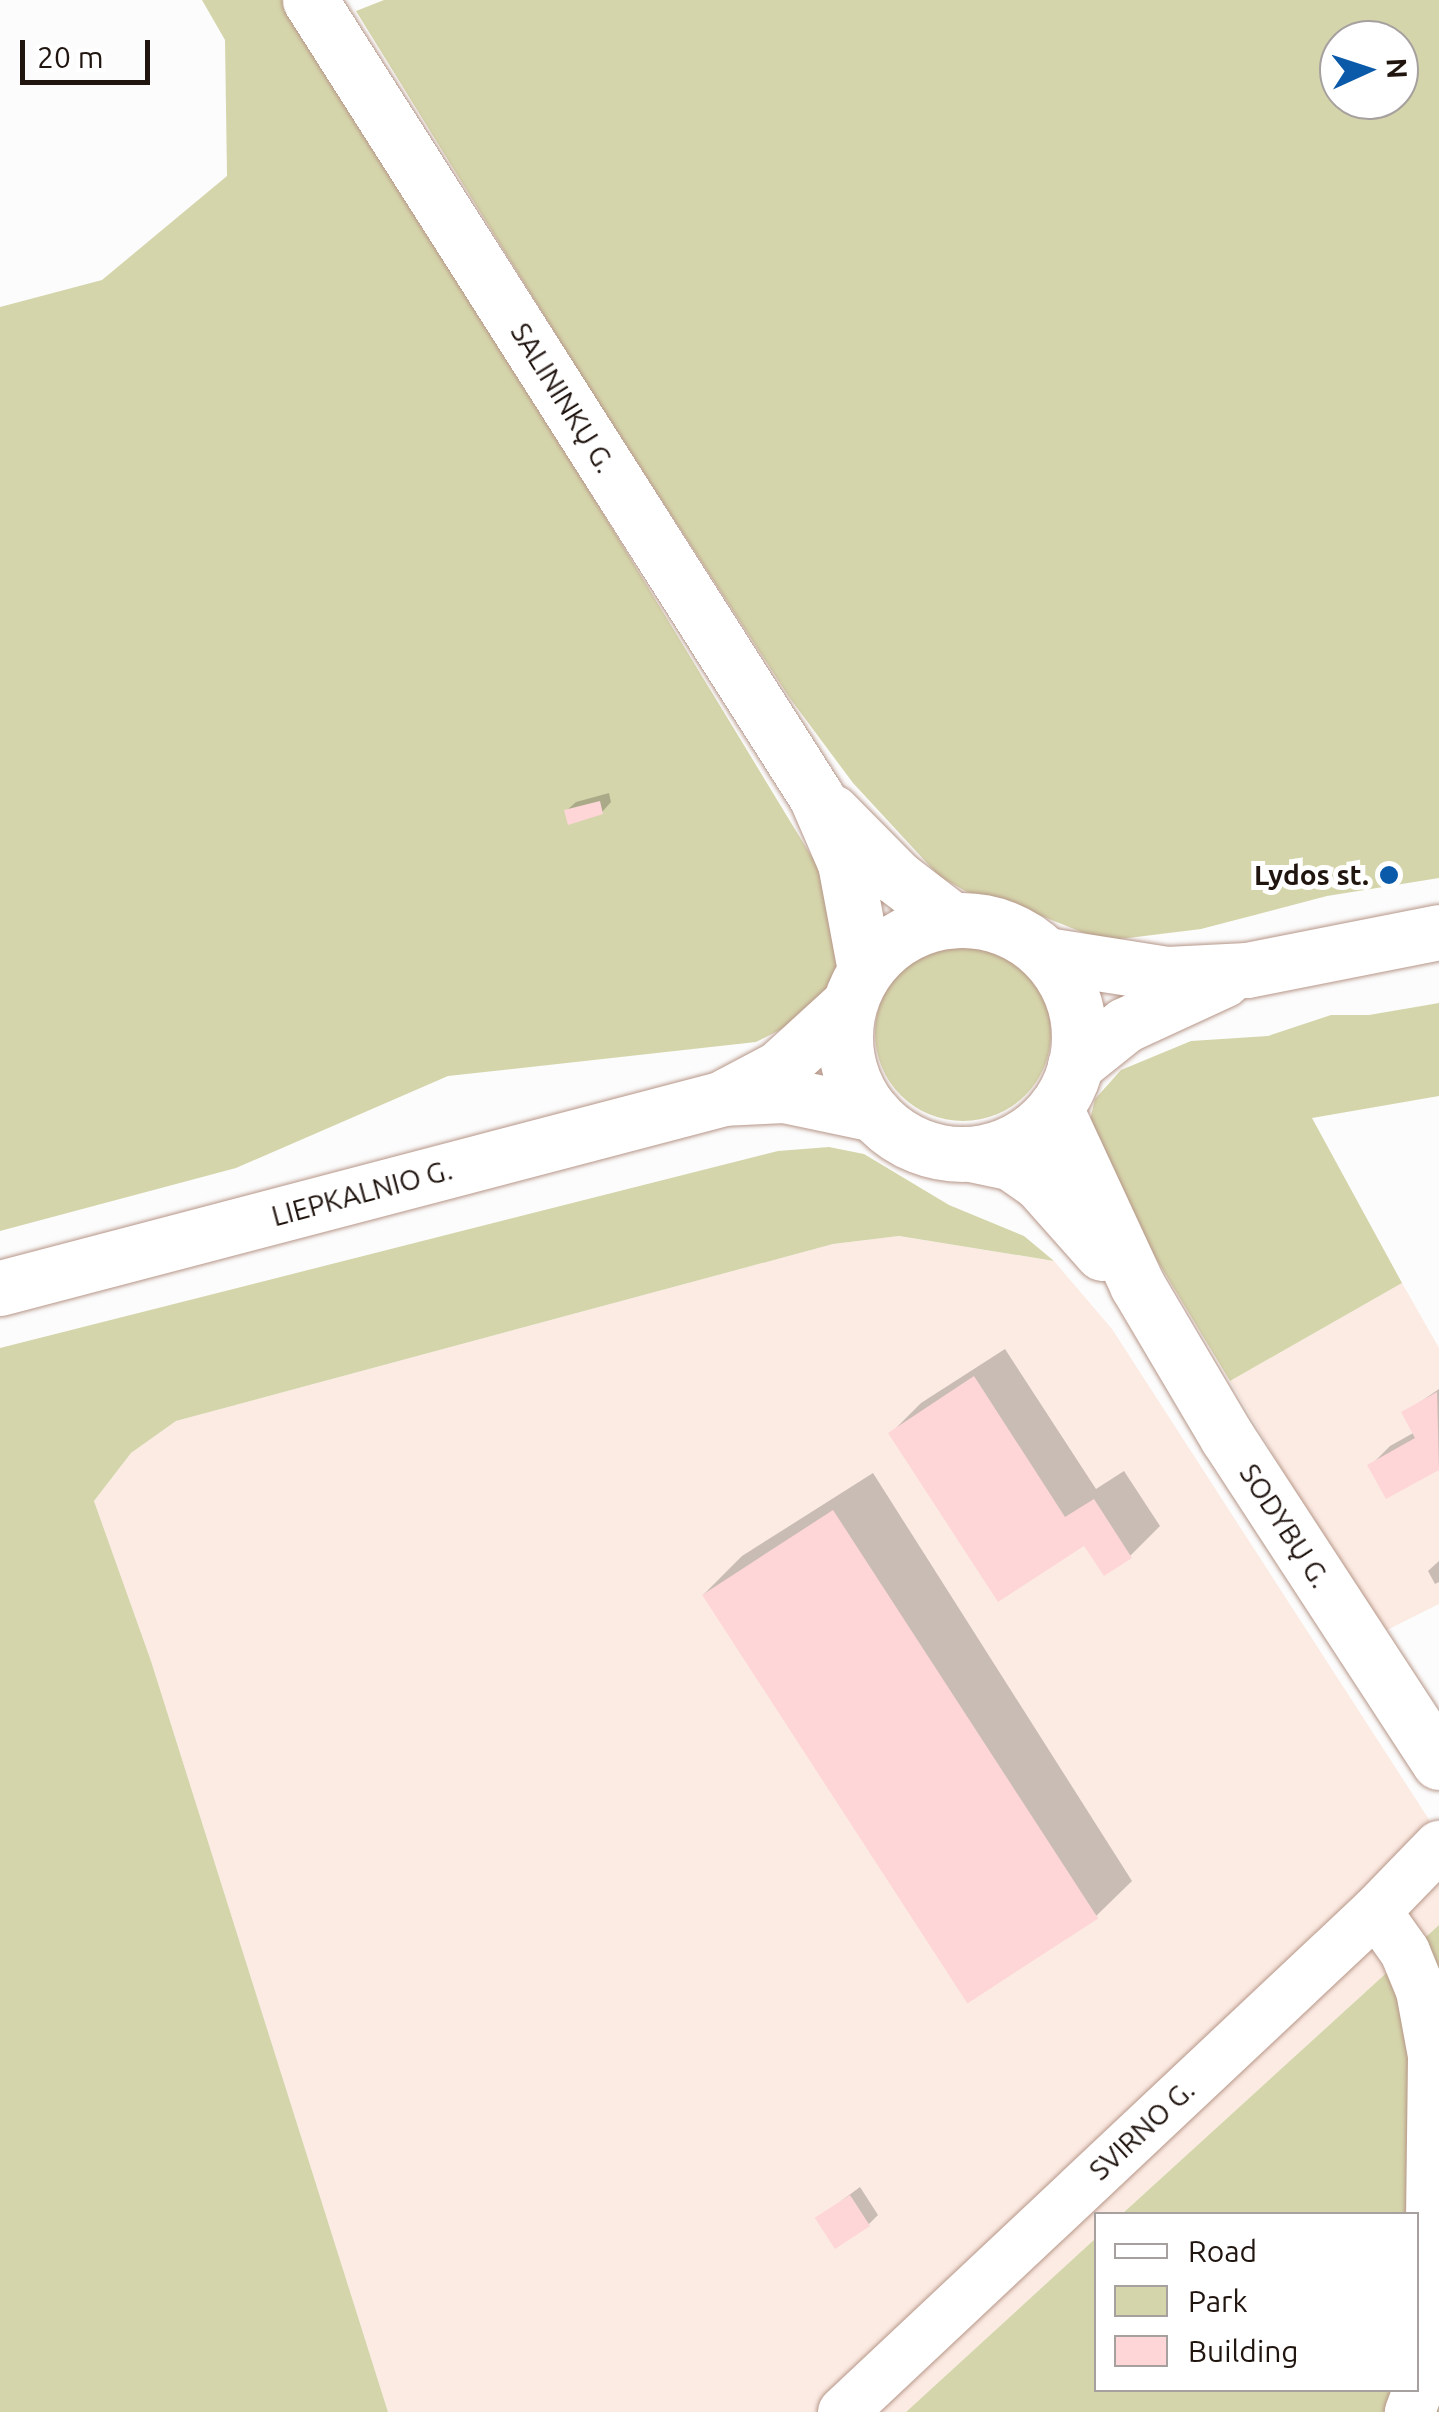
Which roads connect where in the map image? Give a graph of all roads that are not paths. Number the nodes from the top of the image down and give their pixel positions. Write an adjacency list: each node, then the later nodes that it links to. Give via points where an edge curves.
1 (310, 0): 2 (main road, SALININKŲ G.)
2 (816, 796): 3 (main road, SALININKŲ G., via 896,877); 7 (main road, SALININKŲ G., via 845,862)
3 (952, 920): 5 (main road, via 1003,927); 7 (main road, via 903,935)
4 (1439, 932): 6 (main road)
5 (1046, 955): 6 (main road, via 1167,974); 8 (main road, via 1075,1006 1079,1036)
6 (1246, 970): 8 (main road, via 1125,1025)
7 (857, 987): 9 (main road, via 779,1068); 10 (main road, via 847,1062)
8 (1065, 1086): 11 (main road, via 1032,1131); 12 (main road, SODYBŲ G.)
9 (724, 1098): 10 (main road, via 784,1095); 13 (main road, LIEPKALNIO G.)
10 (874, 1114): 11 (main road, via 918,1145)
11 (971, 1154): 12 (main road, SODYBŲ G., via 1010,1162 1039,1182)
12 (1137, 1285): 14 (main road, SODYBŲ G., via 1227,1437)
13 (0, 1288)
14 (1439, 1762)
15 (1439, 1846): 16 (street, SVIRNO G.)
16 (1376, 1911): 17 (street, via 1405,1952 1421,1991 1433,2056 1430,2292); 18 (street, SVIRNO G.)
17 (1419, 2387)
18 (843, 2412)

